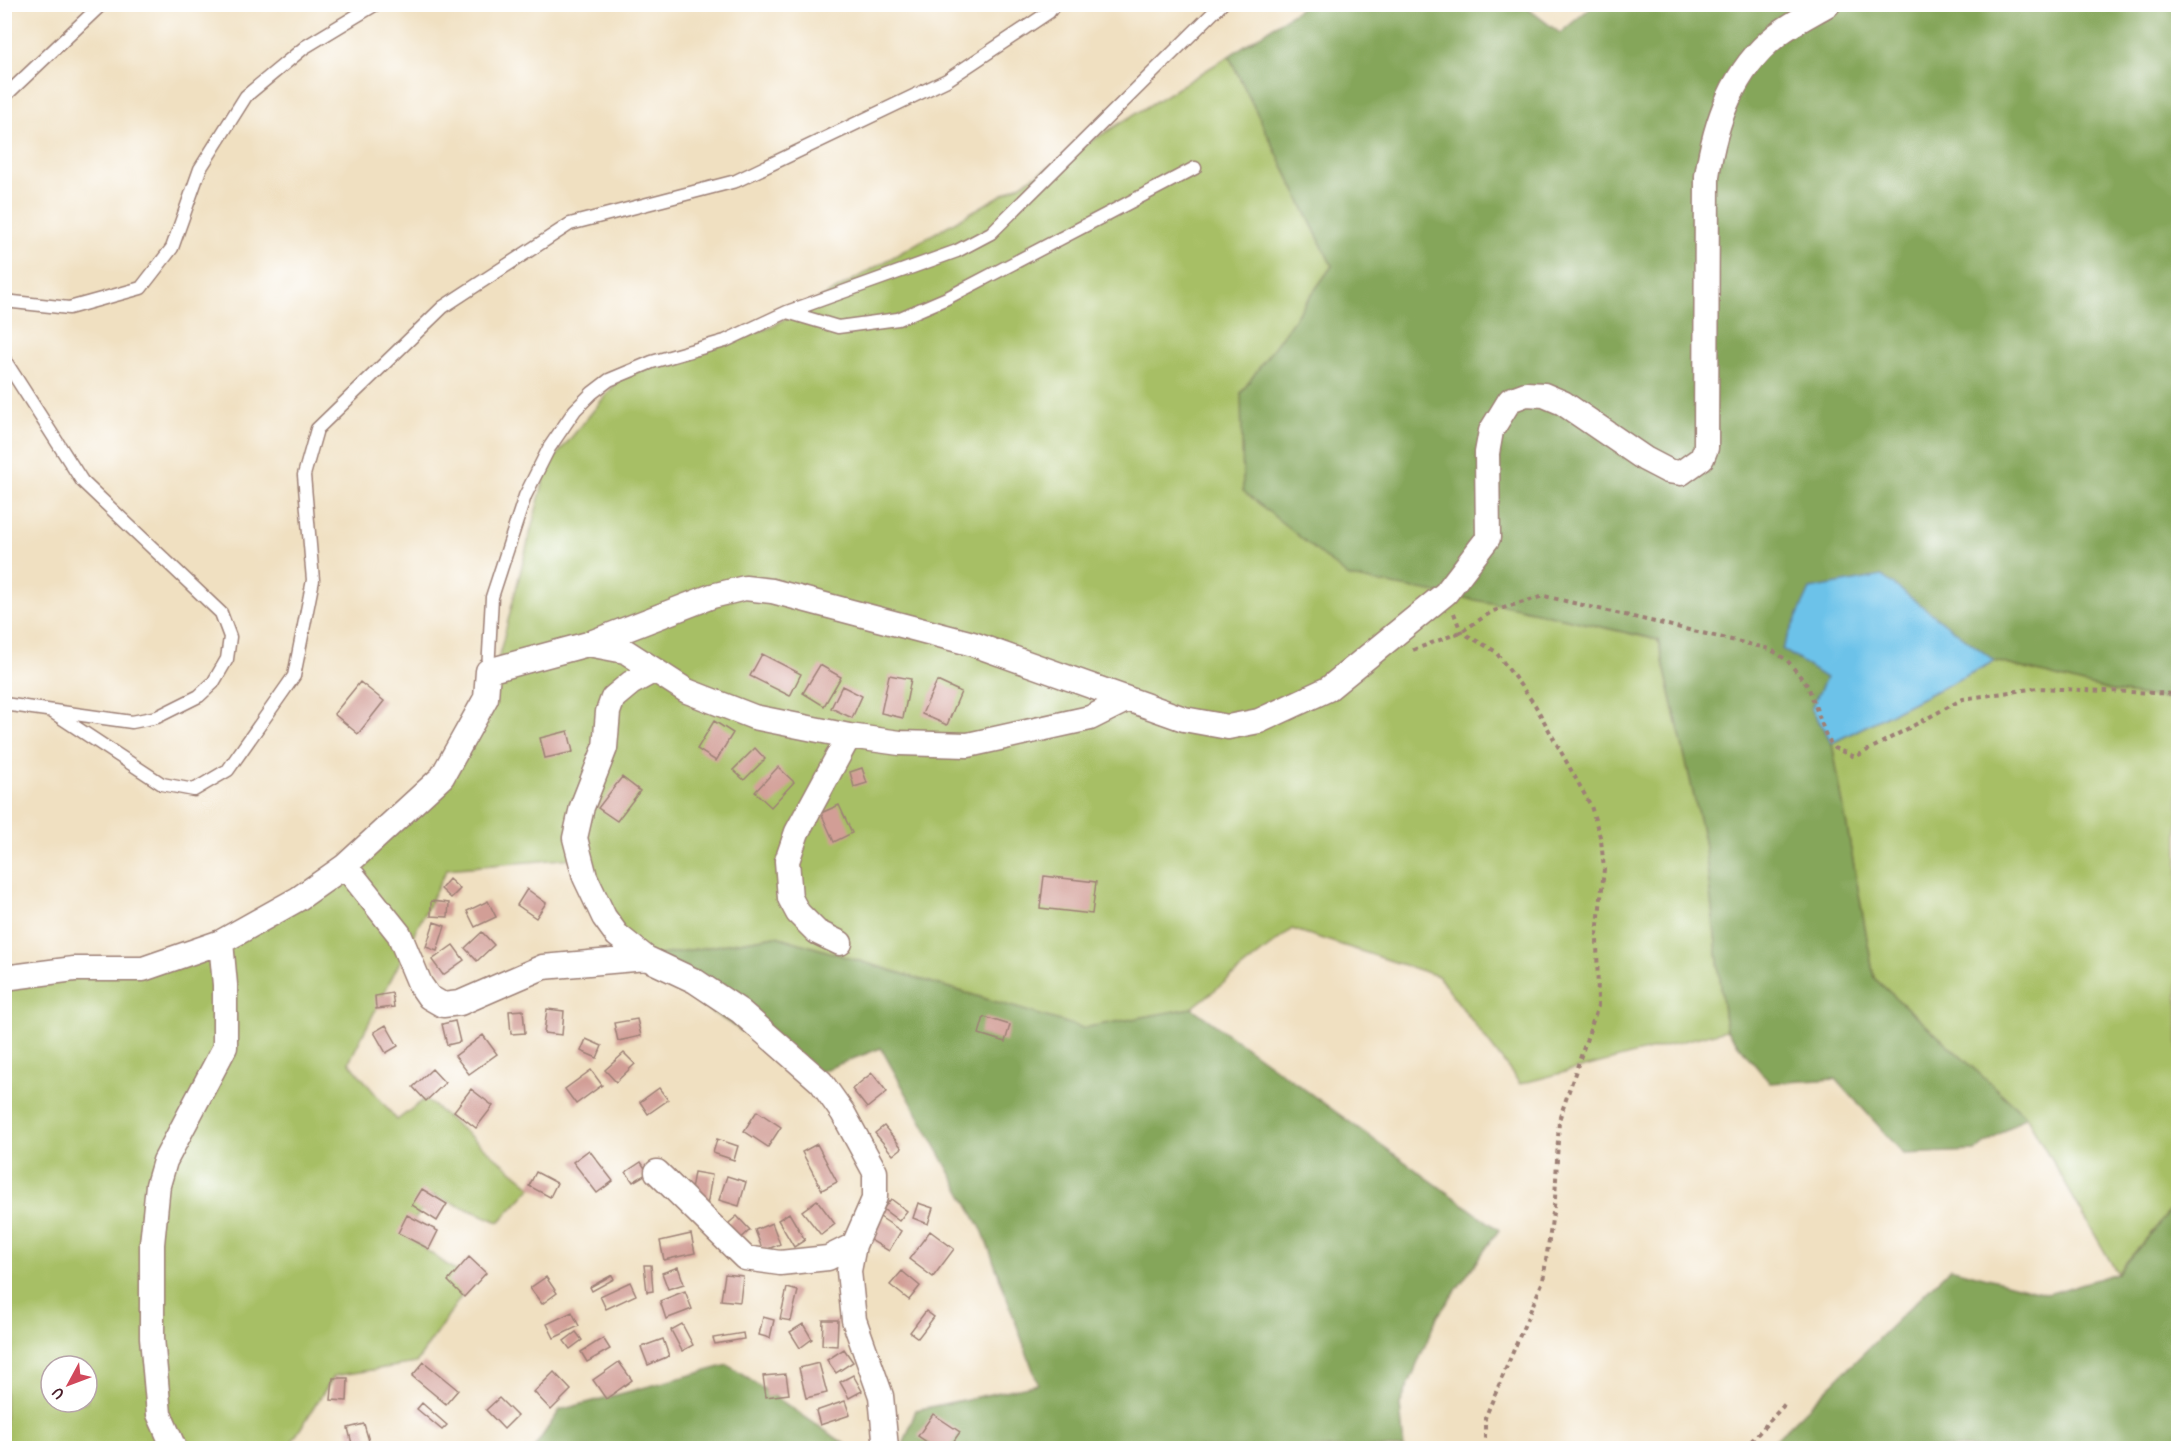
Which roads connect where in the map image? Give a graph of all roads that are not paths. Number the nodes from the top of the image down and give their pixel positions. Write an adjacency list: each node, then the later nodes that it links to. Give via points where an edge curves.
1 (102, 4): 6 (lane)
2 (376, 4): 8 (lane, via 305,47 246,96 200,169 172,248 141,288 69,308)
3 (1055, 4): 16 (lane, via 1049,12 947,80 736,181 570,224 443,307 317,429 304,476 313,580 294,676 228,770 194,790 162,784)
4 (1222, 4): 9 (lane, via 991,233 957,251)
5 (1828, 4): 14 (street, via 1777,35 1744,68 1730,93 1712,144 1707,176 1706,448 1702,458 1681,473 1668,471 1563,403 1544,395 1526,394 1510,400 1491,430 1487,453 1488,538 1446,593 1328,689 1259,721 1228,727 1184,719)
6 (4, 97)
7 (1195, 168): 9 (lane, via 947,298 898,319 838,327)
8 (4, 301)
9 (787, 312): 12 (lane, via 725,341 652,362 609,380 575,410 549,448 525,496 492,597)
10 (4, 359): 16 (lane, via 82,481 221,613 230,638 227,658 213,683 199,696 157,717 132,722)
11 (588, 644): 12 (street); 13 (street, via 625,651); 14 (street, via 712,596 745,588 772,591 973,644)
12 (488, 671): 18 (street, via 486,698 442,777)
13 (653, 671): 17 (street, via 687,692 754,717); 21 (street, via 631,682 613,698 605,748 582,807 575,838 585,877 604,917 617,934)
14 (1128, 699): 17 (street, via 1090,718 968,744 900,743)
15 (4, 704): 16 (lane)
16 (51, 711)
17 (849, 736): 20 (street, via 797,832 787,861 790,898 798,913 818,932)
18 (345, 866): 19 (street, via 298,899); 21 (street, via 399,934 429,997 443,1005 460,1003 543,967)
19 (221, 942): 22 (street, via 143,969 74,969); 25 (street, via 225,1047 165,1161 158,1185 152,1244 152,1338 159,1414)
20 (840, 943)
21 (646, 958): 24 (street, via 695,981 740,1011 821,1082 875,1172 875,1197)
22 (4, 978)
23 (657, 1172): 24 (street, via 745,1258 780,1263 828,1258)
24 (854, 1245): 26 (street, via 849,1271 854,1320 881,1396)
25 (174, 1449)
26 (886, 1449)

